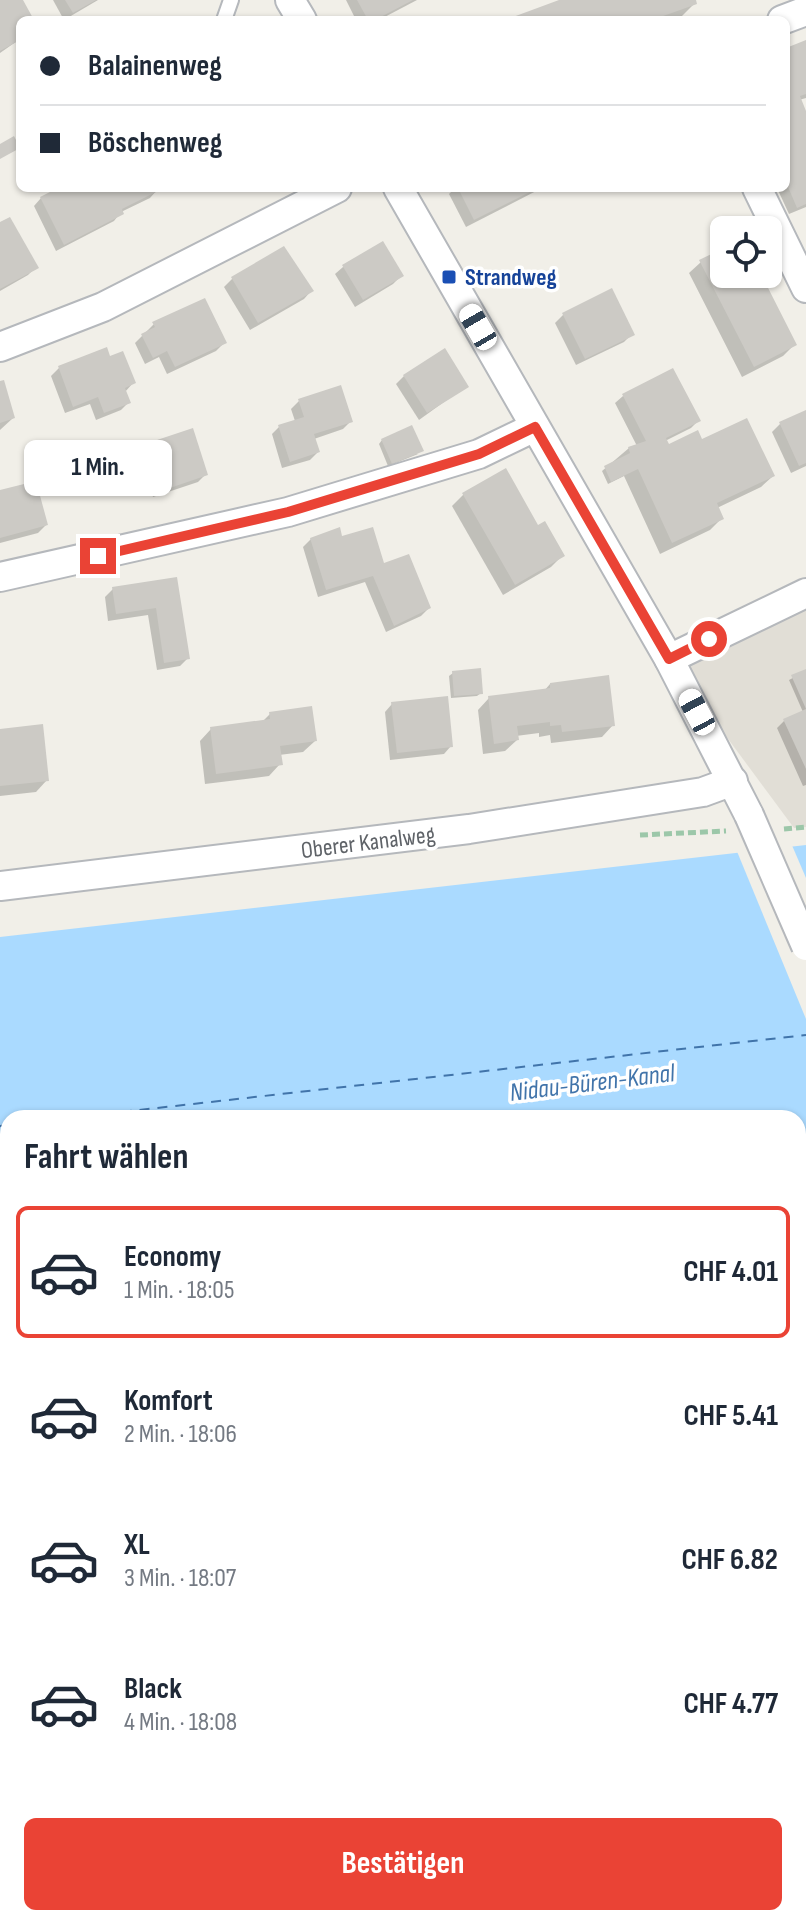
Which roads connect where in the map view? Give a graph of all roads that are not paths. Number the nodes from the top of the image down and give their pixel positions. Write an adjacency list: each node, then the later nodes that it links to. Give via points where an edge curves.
1 (329, 192): 5 (street, via 103,307)
2 (400, 192): 6 (street)
3 (759, 192): 4 (street)
4 (806, 288)
5 (0, 347)
6 (535, 427): 7 (street, via 479,454 288,512); 9 (street)
7 (0, 577)
8 (806, 593): 9 (street)
9 (669, 659): 10 (street)
10 (733, 781): 11 (street, Oberer Kanalweg, via 703,792 469,829); 12 (street, bridge, via 740,823)
11 (0, 886)
12 (806, 946)

